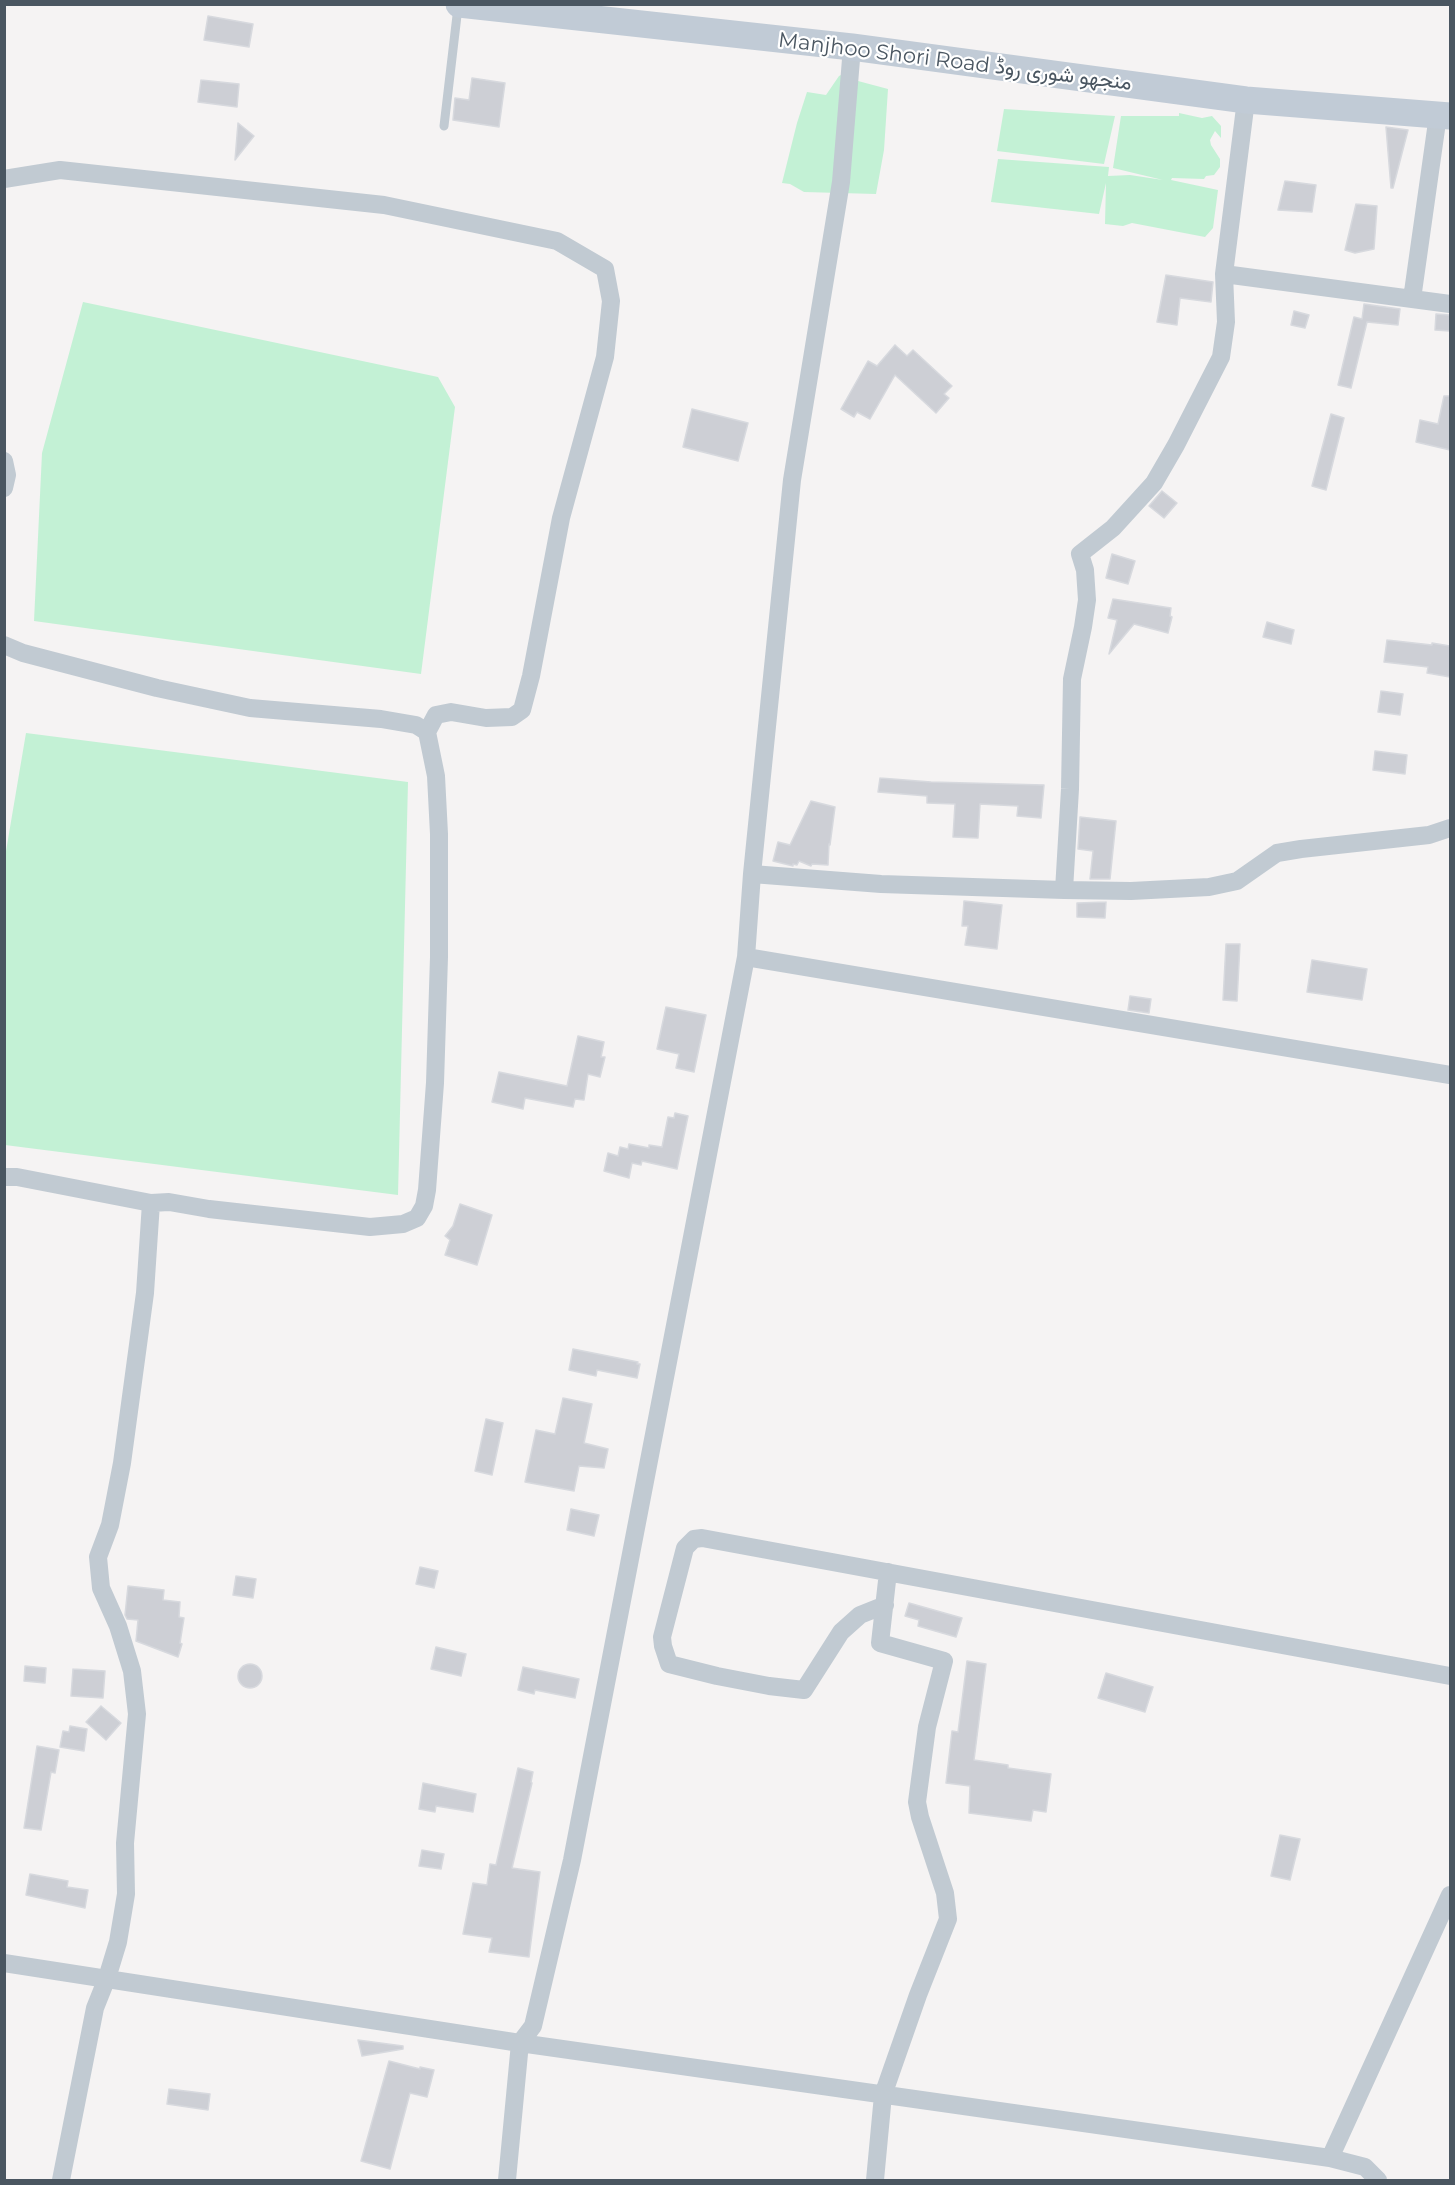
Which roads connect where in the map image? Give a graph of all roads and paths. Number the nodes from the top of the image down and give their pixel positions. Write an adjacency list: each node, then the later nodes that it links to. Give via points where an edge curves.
1 (459, 4): 2 (street, Manjhoo Shori Road منجھو شوری روڈ); 5 (lane)
2 (852, 47): 3 (street, Manjhoo Shori Road منجھو شوری روڈ); 15 (street, via 841,182 792,480)
3 (1246, 100): 4 (street, Manjhoo Shori Road منجھو شوری روڈ); 7 (street)
4 (1444, 116): 8 (street)
5 (444, 126)
6 (4, 179): 13 (street, via 60,170 384,205 557,241 604,269 611,301 605,357 561,518 522,710 512,717 486,718 451,712 436,715)
7 (1224, 274): 8 (street); 16 (street, via 1226,322 1221,357 1181,436 1154,483 1113,528 1080,554 1087,600 1072,679)
8 (1412, 299): 9 (street)
9 (1450, 304)
10 (4, 460): 11 (street)
11 (4, 488)
12 (4, 645): 13 (street, via 157,688 250,708 381,719 416,725)
13 (427, 732): 20 (street, via 436,776 439,957 427,1190 417,1218 403,1224 370,1227)
14 (1450, 828): 16 (street, via 1418,837 1277,853 1237,881 1209,887)
15 (752, 874): 16 (street, via 881,884); 17 (street)
16 (1064, 890)
17 (746, 957): 18 (street); 27 (street, via 572,1860 533,2026)
18 (1450, 1075)
19 (4, 1177): 20 (street)
20 (151, 1203): 26 (street, via 145,1293 122,1463 110,1525 98,1557 101,1588 132,1671 137,1714 125,1844 126,1894)
21 (888, 1572): 22 (street); 22 (street, via 694,1539 683,1554 663,1646 669,1664 804,1690 841,1632 860,1615); 23 (street)
22 (885, 1605): 28 (street, via 880,1643 944,1661 927,1727 917,1802 938,1869 948,1919)
23 (1450, 1676)
24 (1450, 1895): 29 (street)
25 (4, 1963): 26 (street)
26 (107, 1978): 27 (street); 30 (street, via 95,2008)
27 (520, 2043): 28 (street); 31 (street)
28 (883, 2095): 29 (street); 32 (street)
29 (1330, 2158): 33 (street, via 1365,2167)
30 (61, 2181)
31 (507, 2181)
32 (875, 2181)
33 (1378, 2181)

